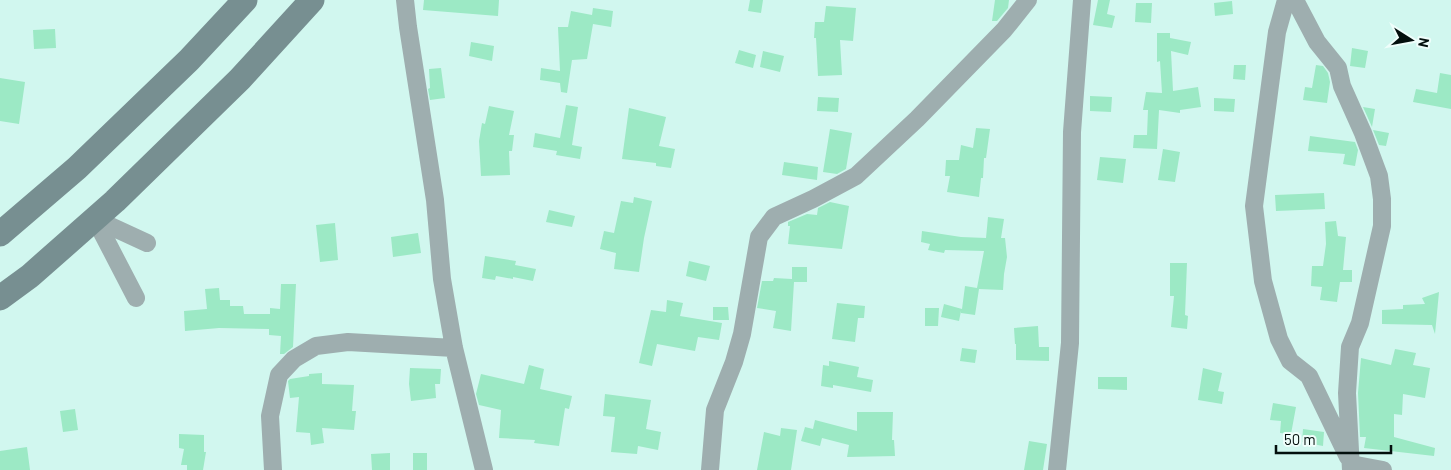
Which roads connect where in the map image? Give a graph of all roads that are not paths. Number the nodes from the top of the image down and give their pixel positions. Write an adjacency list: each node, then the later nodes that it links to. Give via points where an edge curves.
1 (245, 0): 9 (street, via 190,60 77,168)
2 (312, 0): 8 (street, via 240,79)
3 (405, 0): 13 (street)
4 (1028, 0): 14 (street, via 997,37 917,119 856,176 774,217 759,237 742,334 715,410)
5 (1082, 0): 18 (street, via 1072,132 1070,343)
6 (1286, 0): 15 (street, via 1277,32 1254,206 1263,282 1279,339 1290,361 1308,376)
7 (1295, 0): 15 (street, via 1317,42 1338,68 1342,86 1379,176 1382,199 1382,226 1360,323 1350,347)
8 (95, 219): 10 (street); 11 (street); 12 (street)
9 (0, 234)
10 (147, 243)
11 (0, 298)
12 (136, 298)
13 (454, 348): 16 (street, via 348,342 316,346 294,359 279,375 270,416); 17 (street)
14 (706, 467)
15 (1351, 467): 19 (street)
16 (273, 470)
17 (484, 470)
18 (1057, 470)
19 (1383, 470)

